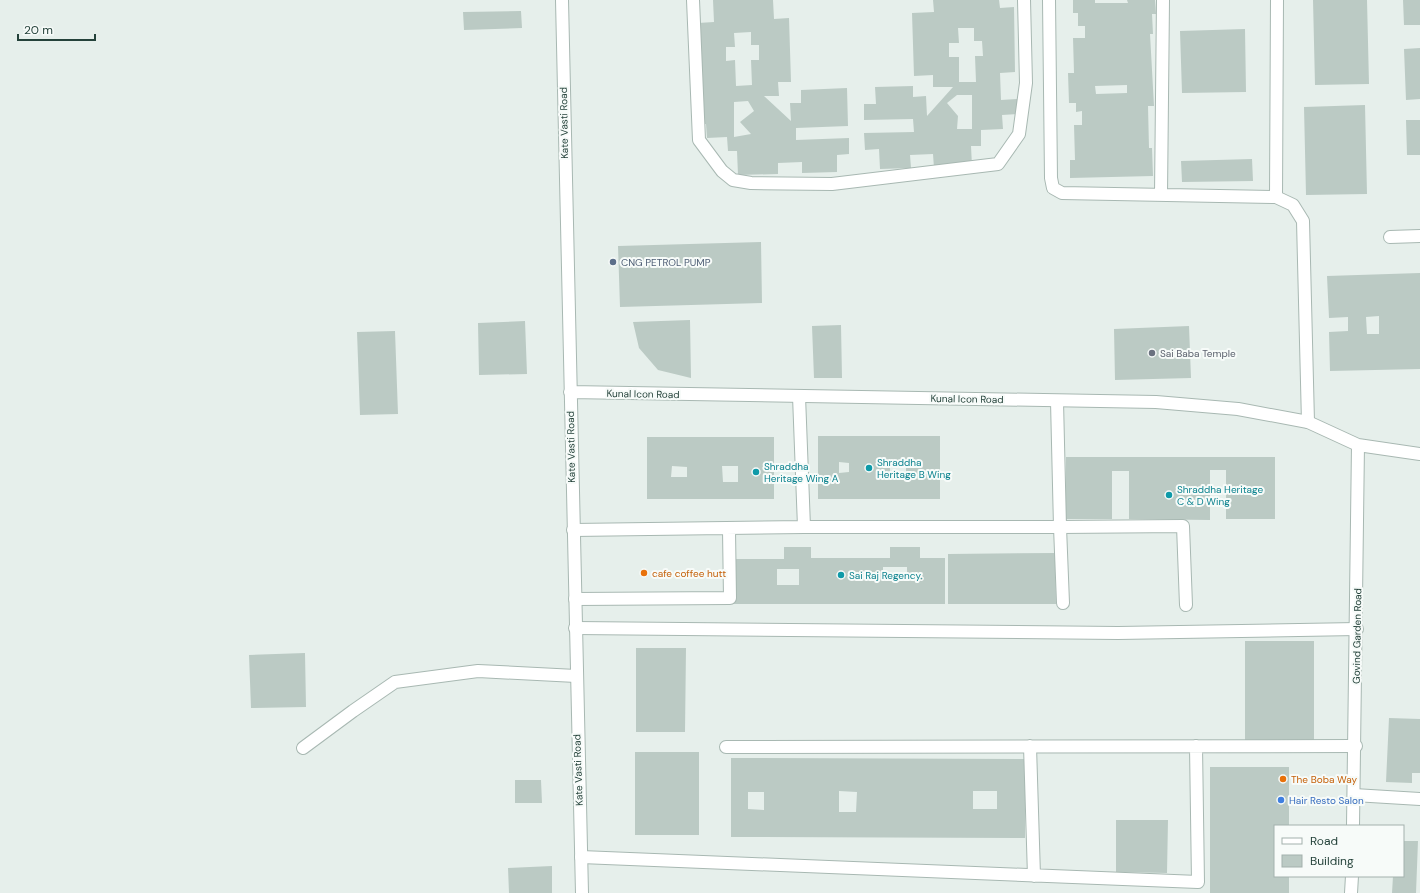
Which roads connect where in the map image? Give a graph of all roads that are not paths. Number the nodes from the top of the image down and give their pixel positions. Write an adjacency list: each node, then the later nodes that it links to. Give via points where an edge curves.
1 (562, 0): 11 (street, Kate Vasti Road)
2 (694, 0): 3 (street, via 699,140 722,171 733,180 751,183 832,184 998,164 1019,134 1026,83)
3 (1024, 0)
4 (1049, 0): 7 (street, via 1053,188 1062,193)
5 (1163, 0): 7 (street)
6 (1277, 0): 8 (street)
7 (1160, 195): 8 (street)
8 (1276, 197): 14 (street, via 1293,205 1303,221)
9 (1390, 236): 10 (street)
10 (1420, 236)
11 (570, 392): 12 (street, Kunal Icon Road); 19 (street, Kate Vasti Road)
12 (799, 396): 13 (street, Kunal Icon Road); 17 (street)
13 (1057, 401): 14 (street, Kunal Icon Road, via 1156,402 1238,409); 18 (street)
14 (1308, 422): 15 (street, Kunal Icon Road)
15 (1358, 445): 16 (street, Kunal Icon Road); 25 (street, Govind Garden Road)
16 (1420, 454)
17 (804, 527): 18 (street); 20 (street)
18 (1060, 528): 22 (street); 23 (street, via 1183,526)
19 (573, 530): 20 (street); 21 (street, Kate Vasti Road)
20 (729, 530): 21 (street, via 730,598)
21 (575, 599): 24 (street, Kate Vasti Road)
22 (1063, 603)
23 (1186, 605)
24 (575, 628): 25 (street, via 1118,634); 26 (street, Kate Vasti Road)
25 (1357, 629): 29 (street, Govind Garden Road)
26 (576, 676): 31 (street, via 478,671 395,682); 35 (street, Kate Vasti Road)
27 (1030, 746): 28 (street); 30 (street); 36 (street)
28 (1196, 746): 29 (street); 36 (street, via 1198,882)
29 (1356, 746): 32 (street, Govind Garden Road)
30 (726, 747)
31 (303, 748)
32 (1354, 795): 33 (street); 34 (street, Govind Garden Road)
33 (1420, 799)
34 (1353, 825)
35 (581, 857): 36 (street); 38 (street, Kate Vasti Road)
36 (1034, 876)
37 (1352, 877): 39 (street)
38 (582, 893)
39 (1351, 893)

